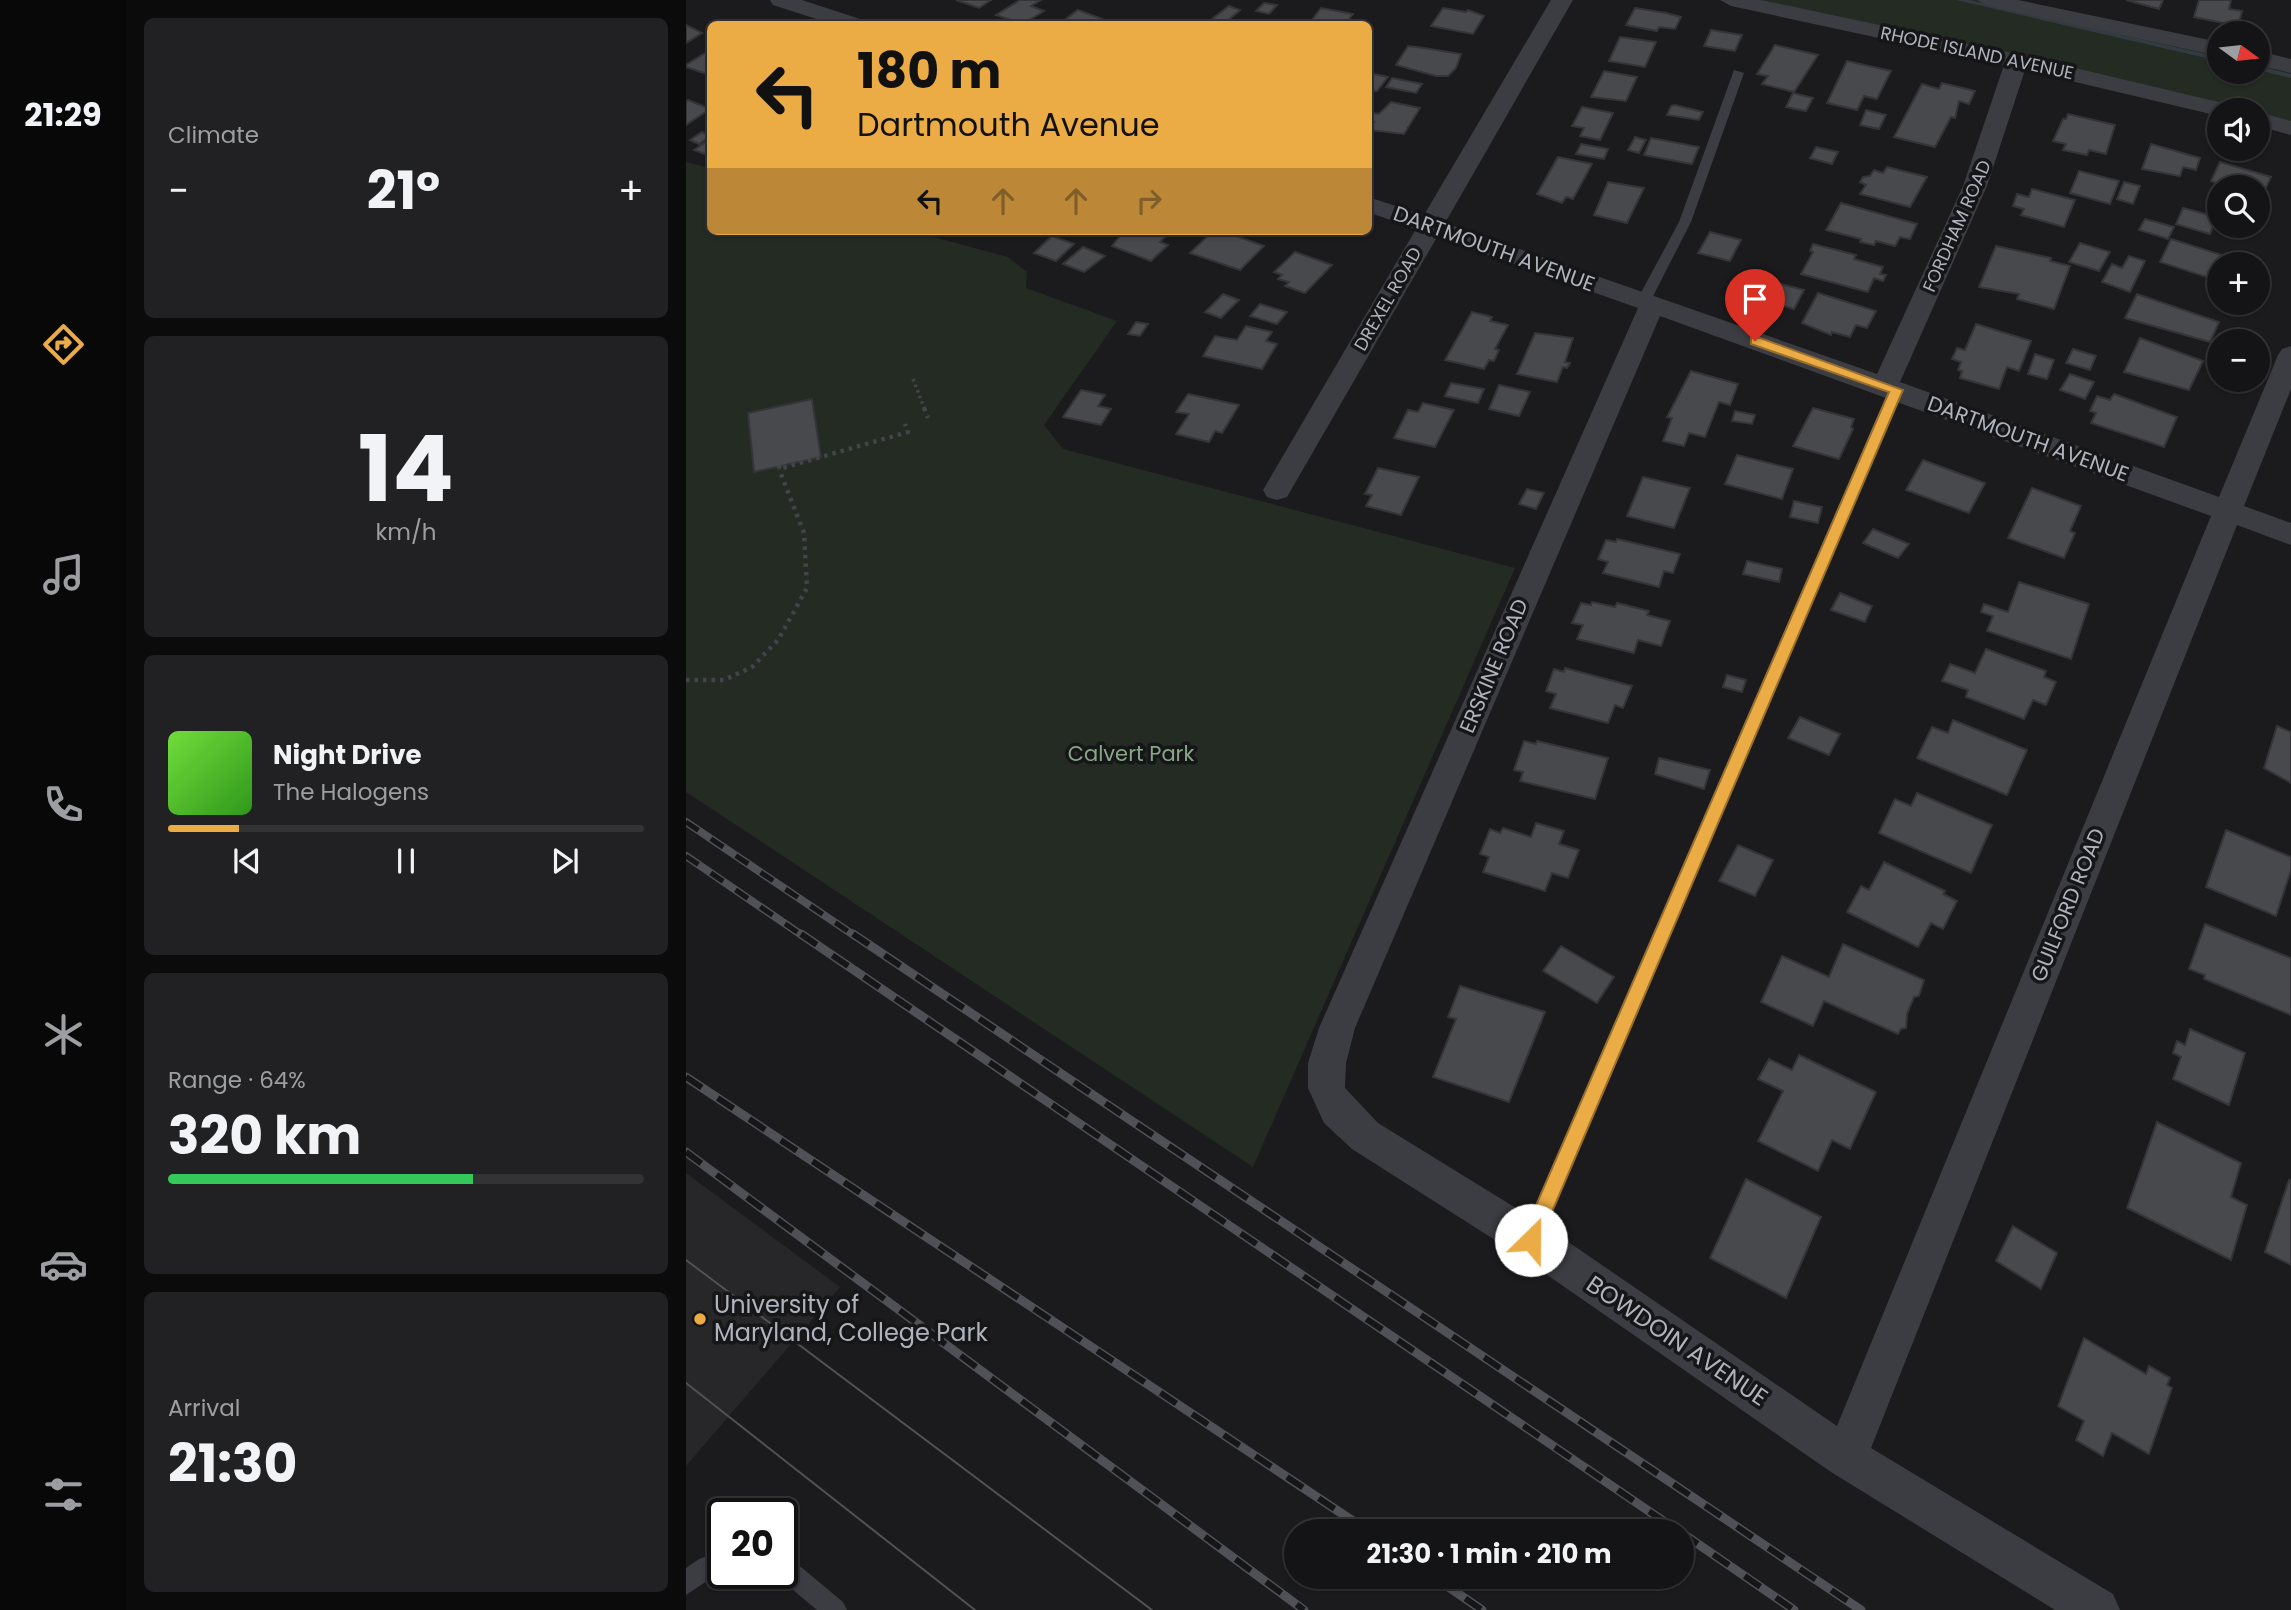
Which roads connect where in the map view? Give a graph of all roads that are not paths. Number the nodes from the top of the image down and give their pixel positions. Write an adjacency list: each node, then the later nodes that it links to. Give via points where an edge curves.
1 (781, 0): 5 (street)
2 (1562, 0): 15 (street, DREXEL ROAD)
3 (1731, 0): 7 (street, RHODE ISLAND AVENUE)
4 (1988, 0): 6 (street)
5 (843, 21)
6 (2207, 46)
7 (2016, 61): 11 (street, RHODE ISLAND AVENUE); 18 (street, FORDHAM ROAD, via 1982,175)
8 (2270, 61): 9 (street)
9 (2291, 66)
10 (1738, 73): 16 (lane, via 1685,222)
11 (2207, 106)
12 (2270, 122): 13 (street)
13 (2291, 128)
14 (1372, 205): 15 (street, DARTMOUTH AVENUE)
15 (1431, 226): 16 (street, DARTMOUTH AVENUE); 19 (street, DREXEL ROAD)
16 (1647, 303): 18 (street, DARTMOUTH AVENUE); 22 (street, ERSKINE ROAD)
17 (2291, 355): 20 (street, GUILFORD ROAD)
18 (1891, 388): 20 (street, DARTMOUTH AVENUE); 23 (lane)
19 (1277, 490)
20 (2227, 512): 21 (street, DARTMOUTH AVENUE); 24 (street, GUILFORD ROAD)
21 (2291, 534)
22 (1337, 1028): 23 (street, BOWDOIN AVENUE, via 1326,1063 1325,1091 1342,1116 1365,1136)
23 (1531, 1240): 24 (street, BOWDOIN AVENUE)
24 (1846, 1457): 29 (street, BOWDOIN AVENUE)
25 (707, 1567): 27 (lane)
26 (798, 1579): 28 (lane)
27 (686, 1583)
28 (835, 1610)
29 (2097, 1610)

